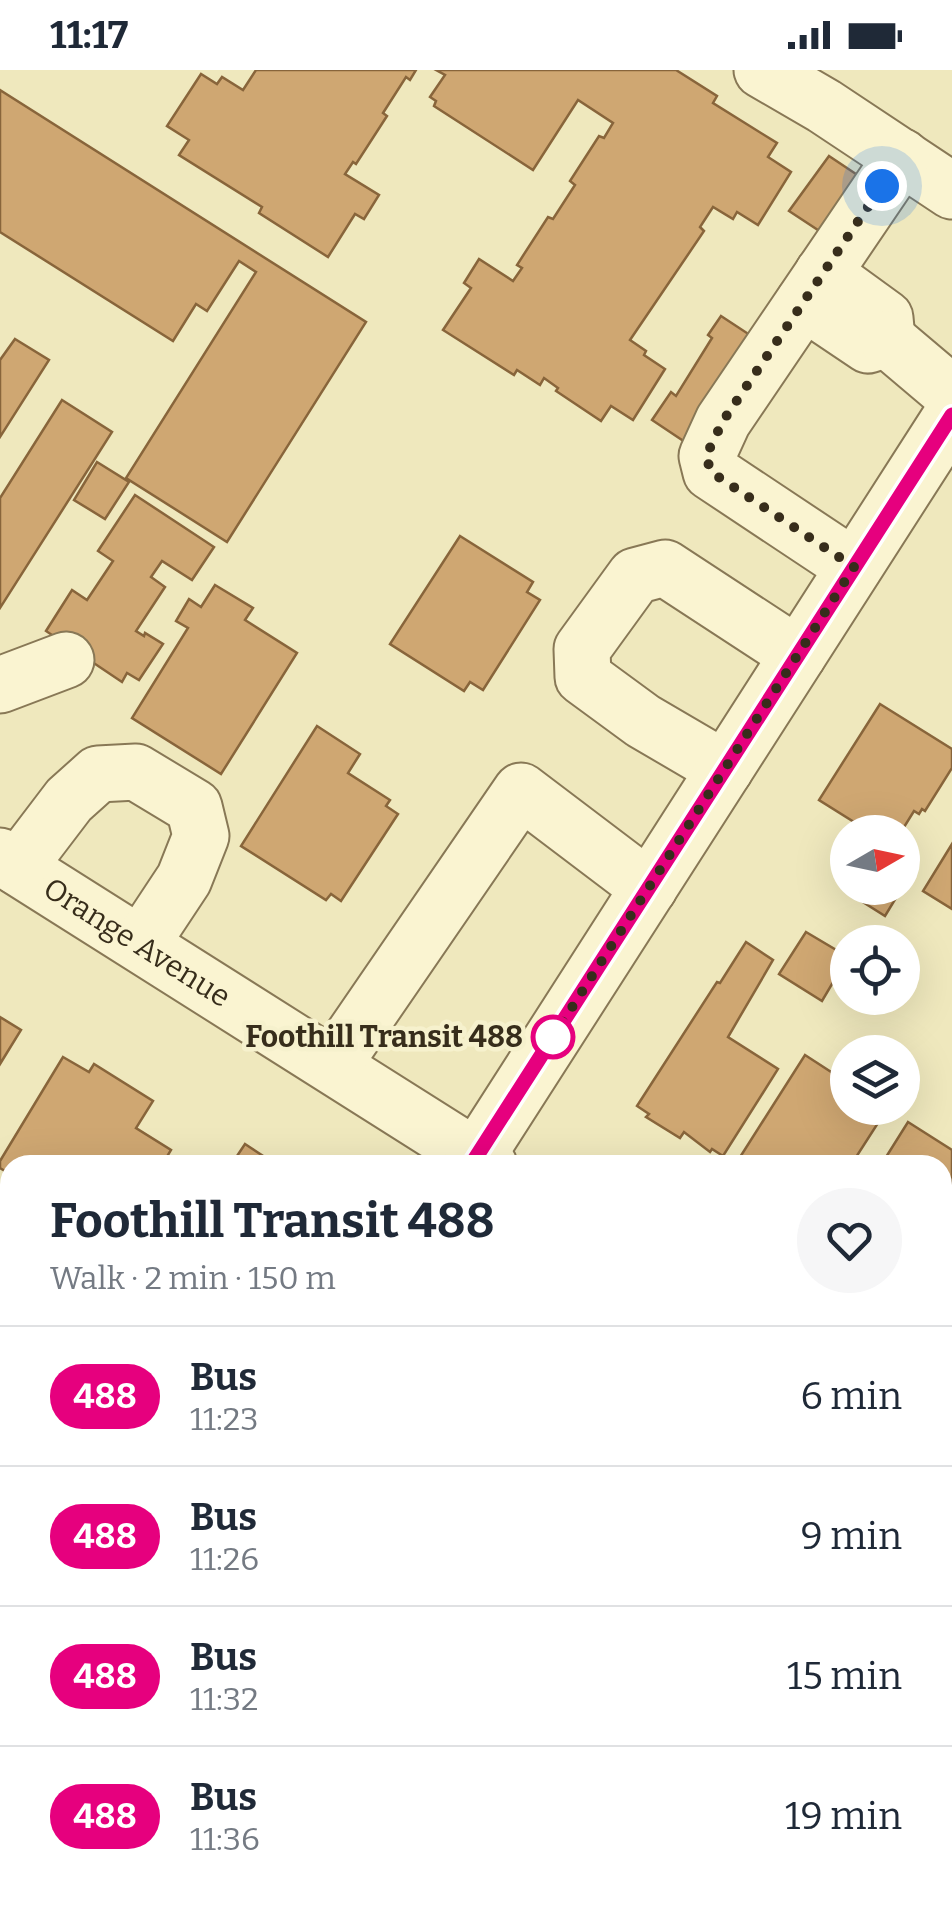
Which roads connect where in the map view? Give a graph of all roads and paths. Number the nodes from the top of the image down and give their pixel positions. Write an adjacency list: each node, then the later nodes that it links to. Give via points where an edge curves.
1 (762, 70): 2 (street)
2 (902, 156): 3 (street); 4 (street)
3 (952, 190)
4 (813, 287): 5 (street, via 884,318 887,339); 7 (street, via 706,456 711,472)
5 (952, 394)
6 (952, 415): 7 (street)
7 (854, 567): 8 (street)
8 (798, 655): 11 (street); 11 (street, via 665,568 636,576 582,649 583,677)
9 (66, 660): 10 (street)
10 (0, 685)
11 (725, 769): 13 (street)
12 (9, 862): 14 (street, Orange Avenue); 14 (street, via 98,774 136,772 194,807 201,836 184,879)
13 (648, 888): 15 (street, via 521,791); 17 (street)
14 (141, 944): 15 (street, Orange Avenue)
15 (333, 1065): 16 (street, Orange Avenue)
16 (468, 1155)
17 (483, 1155)

